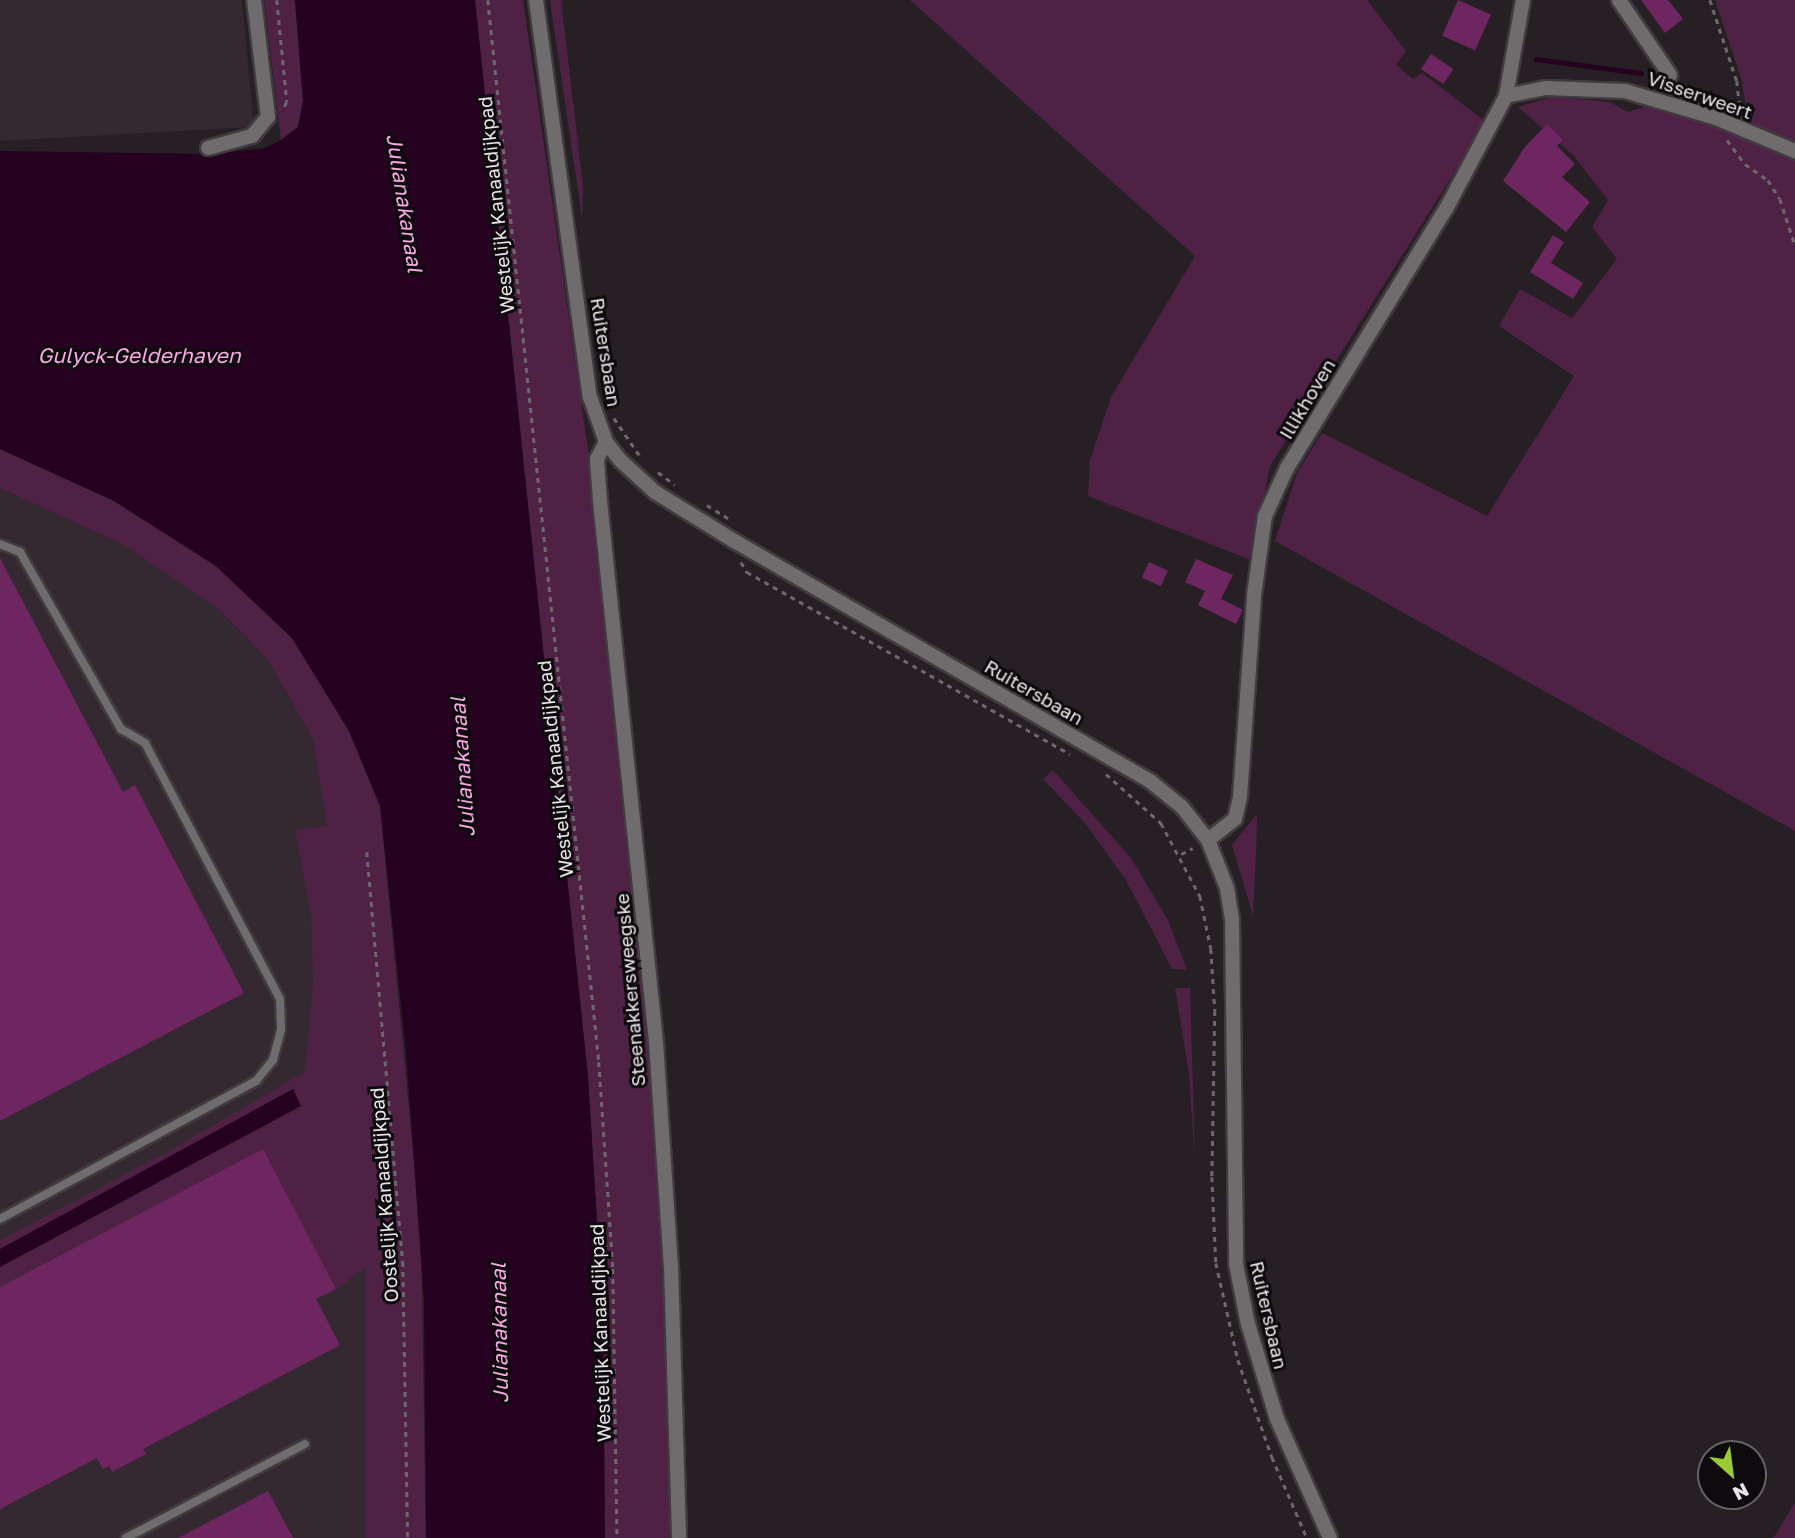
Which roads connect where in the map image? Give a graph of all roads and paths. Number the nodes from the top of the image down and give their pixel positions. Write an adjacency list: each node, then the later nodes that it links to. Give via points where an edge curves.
1 (254, 0): 10 (street)
2 (277, 0): 10 (path, via 287,102 280,113)
3 (488, 0): 31 (path, Westelijk Kanaaldijkpad, via 599,1062 613,1269)
4 (536, 0): 17 (street, Ruitersbaan, via 590,397)
5 (1523, 0): 9 (street, Illikhoven)
6 (1619, 0): 8 (street)
7 (1710, 0): 12 (path, via 1737,81 1741,103)
8 (1670, 75)
9 (1506, 96): 11 (street, Visserweert, via 1546,88 1625,91); 24 (street, Illikhoven, via 1446,209 1287,468 1265,516 1254,595 1240,797 1235,819)
10 (268, 117): 13 (street, via 252,136)
11 (1716, 118): 12 (street, Visserweert); 15 (path, via 1731,148 1768,180 1780,199)
12 (1734, 126): 14 (street, Visserweert)
13 (208, 148)
14 (1795, 151)
15 (1795, 245)
16 (611, 412): 18 (path, via 640,456)
17 (606, 442): 20 (street, Ruitersbaan, via 655,492); 32 (street, Steenakkersweegske, via 597,459 661,1121)
18 (685, 492)
19 (706, 504): 20 (path, via 726,516 739,534)
20 (736, 542): 22 (path, via 747,572); 24 (street, Ruitersbaan, via 1150,781 1182,807)
21 (0, 544): 27 (lane, via 20,552 121,729 145,743 280,999 281,1031 273,1060 256,1080)
22 (1079, 759)
23 (1102, 772): 26 (path, via 1161,824)
24 (1208, 840): 33 (street, Ruitersbaan, via 1227,888 1232,918 1236,1264 1248,1324 1277,1419)
25 (367, 852): 30 (path, Oostelijk Kanaaldijkpad, via 404,1262)
26 (1181, 854)
27 (0, 1219)
28 (305, 1444): 29 (lane)
29 (126, 1538)
30 (408, 1538)
31 (617, 1538)
32 (679, 1538)
33 (1330, 1538)

